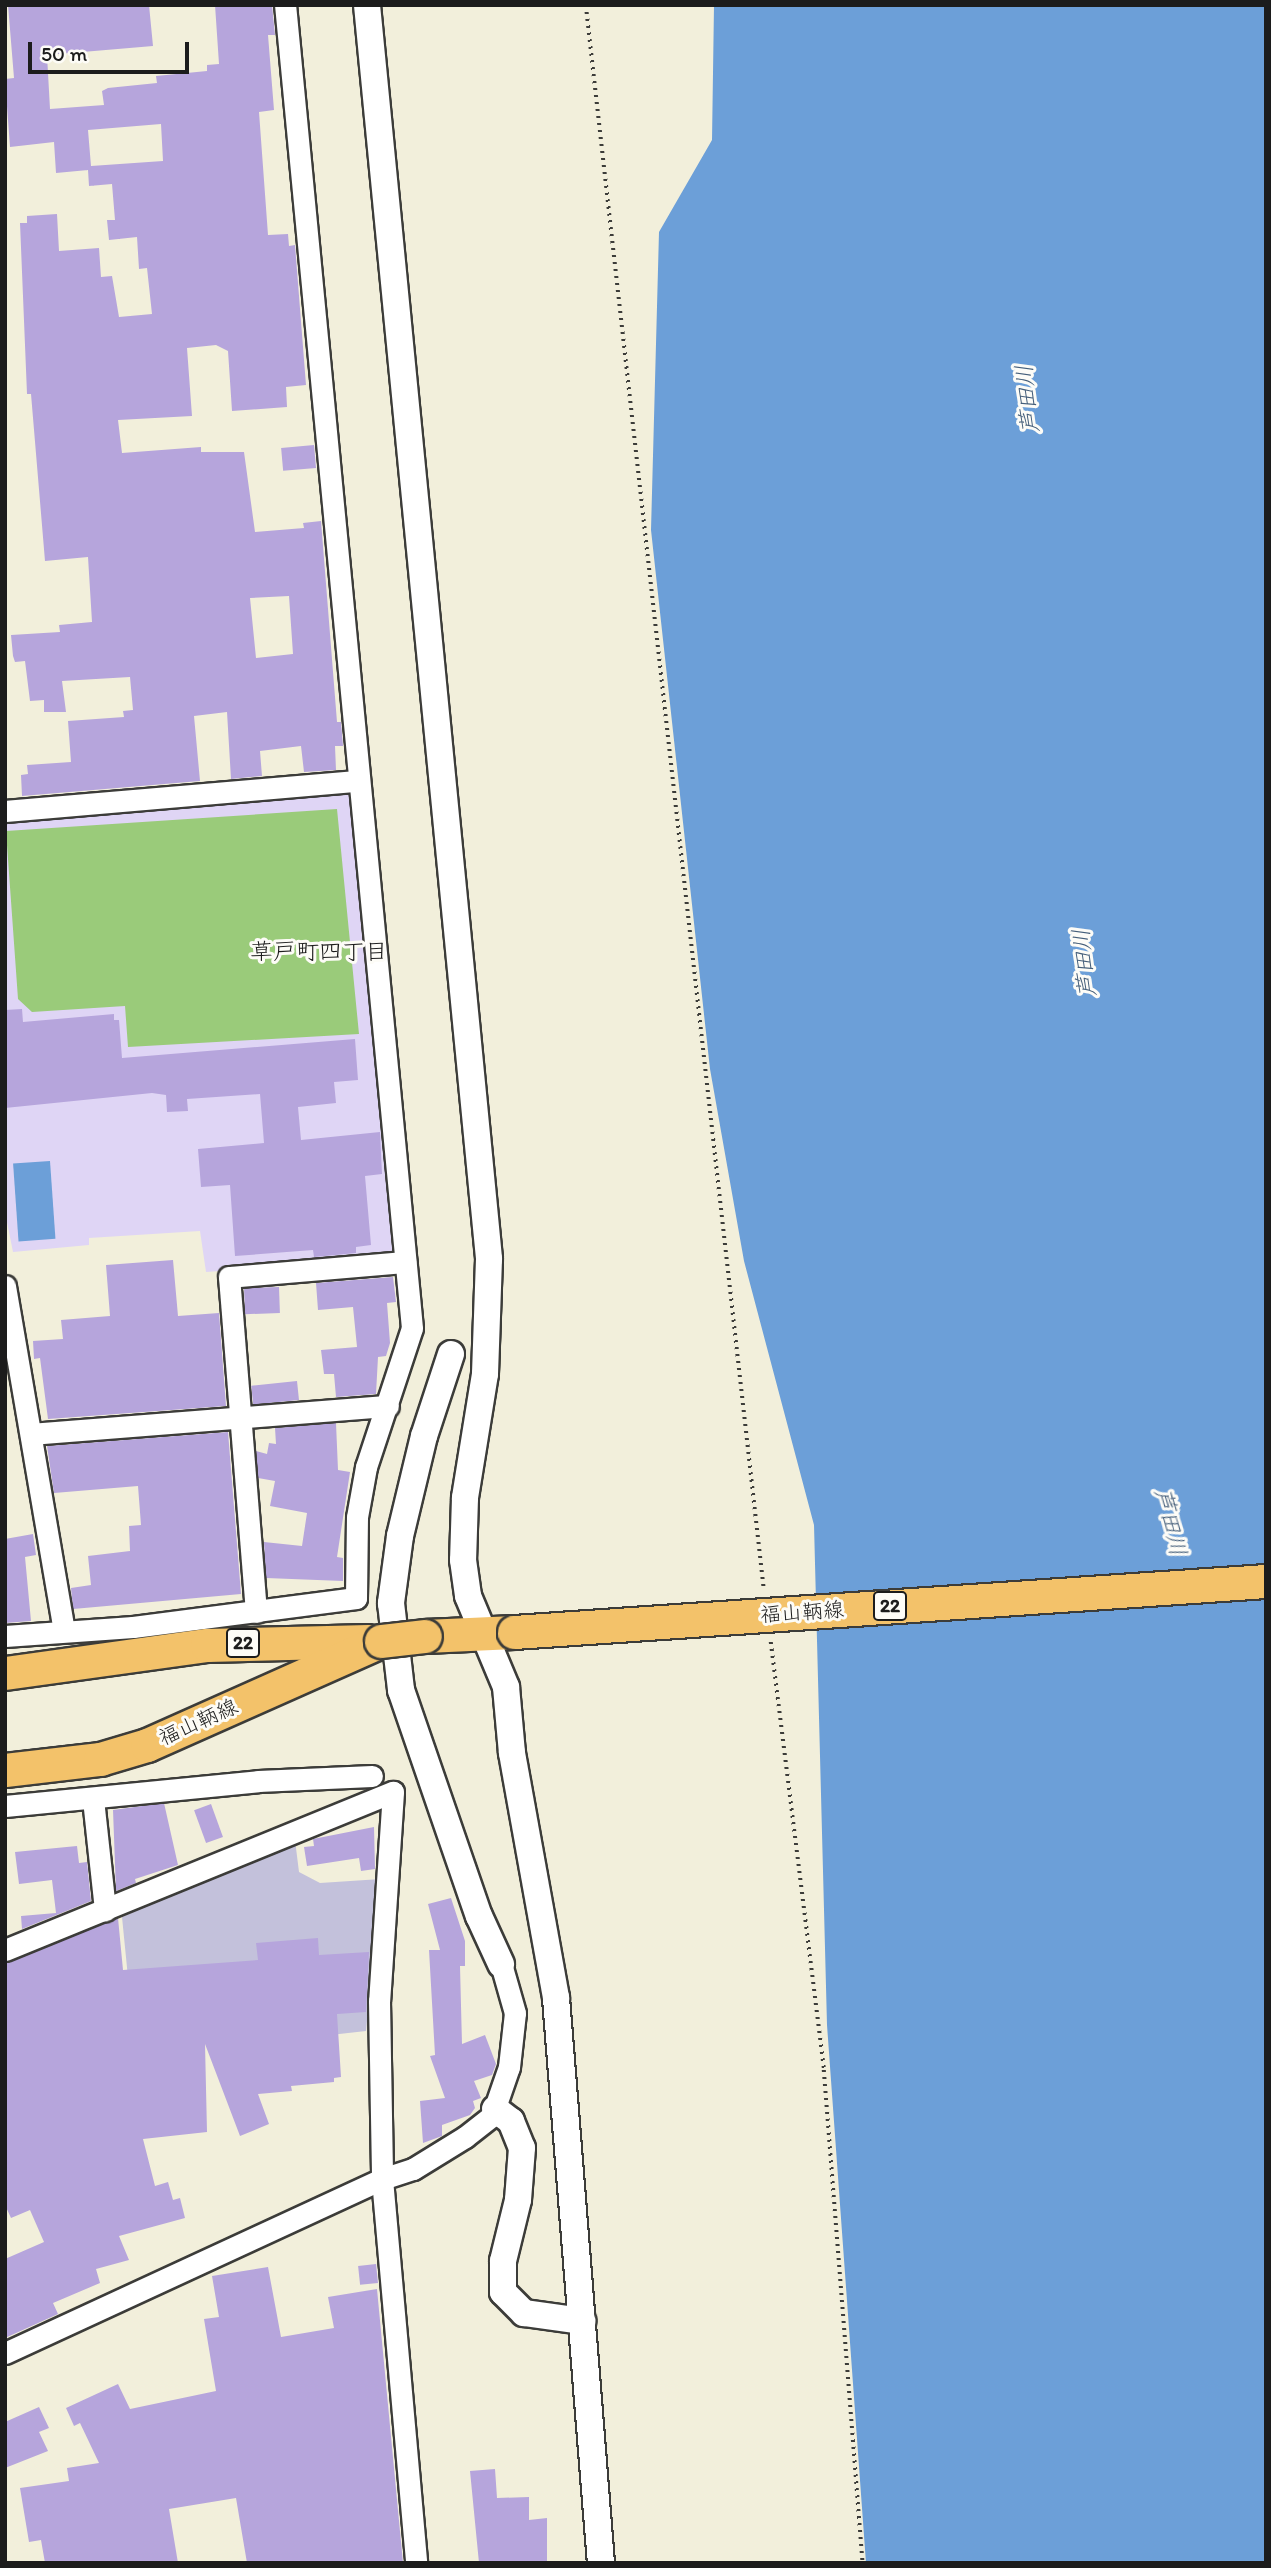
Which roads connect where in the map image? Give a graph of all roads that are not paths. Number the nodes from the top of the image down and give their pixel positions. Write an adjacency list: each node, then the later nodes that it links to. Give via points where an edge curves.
1 (285, 5): 3 (street)
2 (366, 5): 14 (street, via 489,1259 485,1374 465,1498 463,1560)
3 (358, 781): 4 (street); 5 (street)
4 (5, 811)
5 (405, 1262): 8 (street, via 412,1328); 9 (street, via 229,1277)
6 (5, 1286): 10 (street)
7 (451, 1354): 24 (street, via 406,1511 391,1603 401,1690 479,1916)
8 (388, 1406): 9 (street); 12 (street, via 366,1467 357,1517 356,1598)
9 (240, 1417): 10 (street); 12 (street)
10 (31, 1434): 13 (street)
11 (1266, 1581): 14 (main road, 福山鞆線 / 22, bridge)
12 (256, 1612): 13 (street)
13 (64, 1631): 15 (street)
14 (481, 1633): 16 (main road, 福山鞆線 / 22, bridge); 27 (street, via 498,1661 506,1687 512,1753 556,1998)
15 (5, 1636)
16 (381, 1641): 17 (main road, 福山鞆線 / 22, via 207,1646); 18 (main road, 福山鞆線 / 22, via 191,1725 100,1759)
17 (5, 1673)
18 (5, 1770)
19 (372, 1776): 20 (street, via 258,1781)
20 (93, 1799): 21 (street); 22 (street)
21 (5, 1806)
22 (105, 1910): 23 (street); 26 (street, via 393,1792 379,2001)
23 (5, 1950)
24 (501, 1964): 25 (street, via 515,2013 509,2067)
25 (495, 2109): 26 (street, via 465,2137); 27 (street, via 511,2121 522,2148 518,2200 503,2261 503,2292 524,2313)
26 (397, 2174): 28 (street); 29 (street)
27 (582, 2321): 30 (street)
28 (5, 2353)
29 (416, 2563)
30 (601, 2563)

